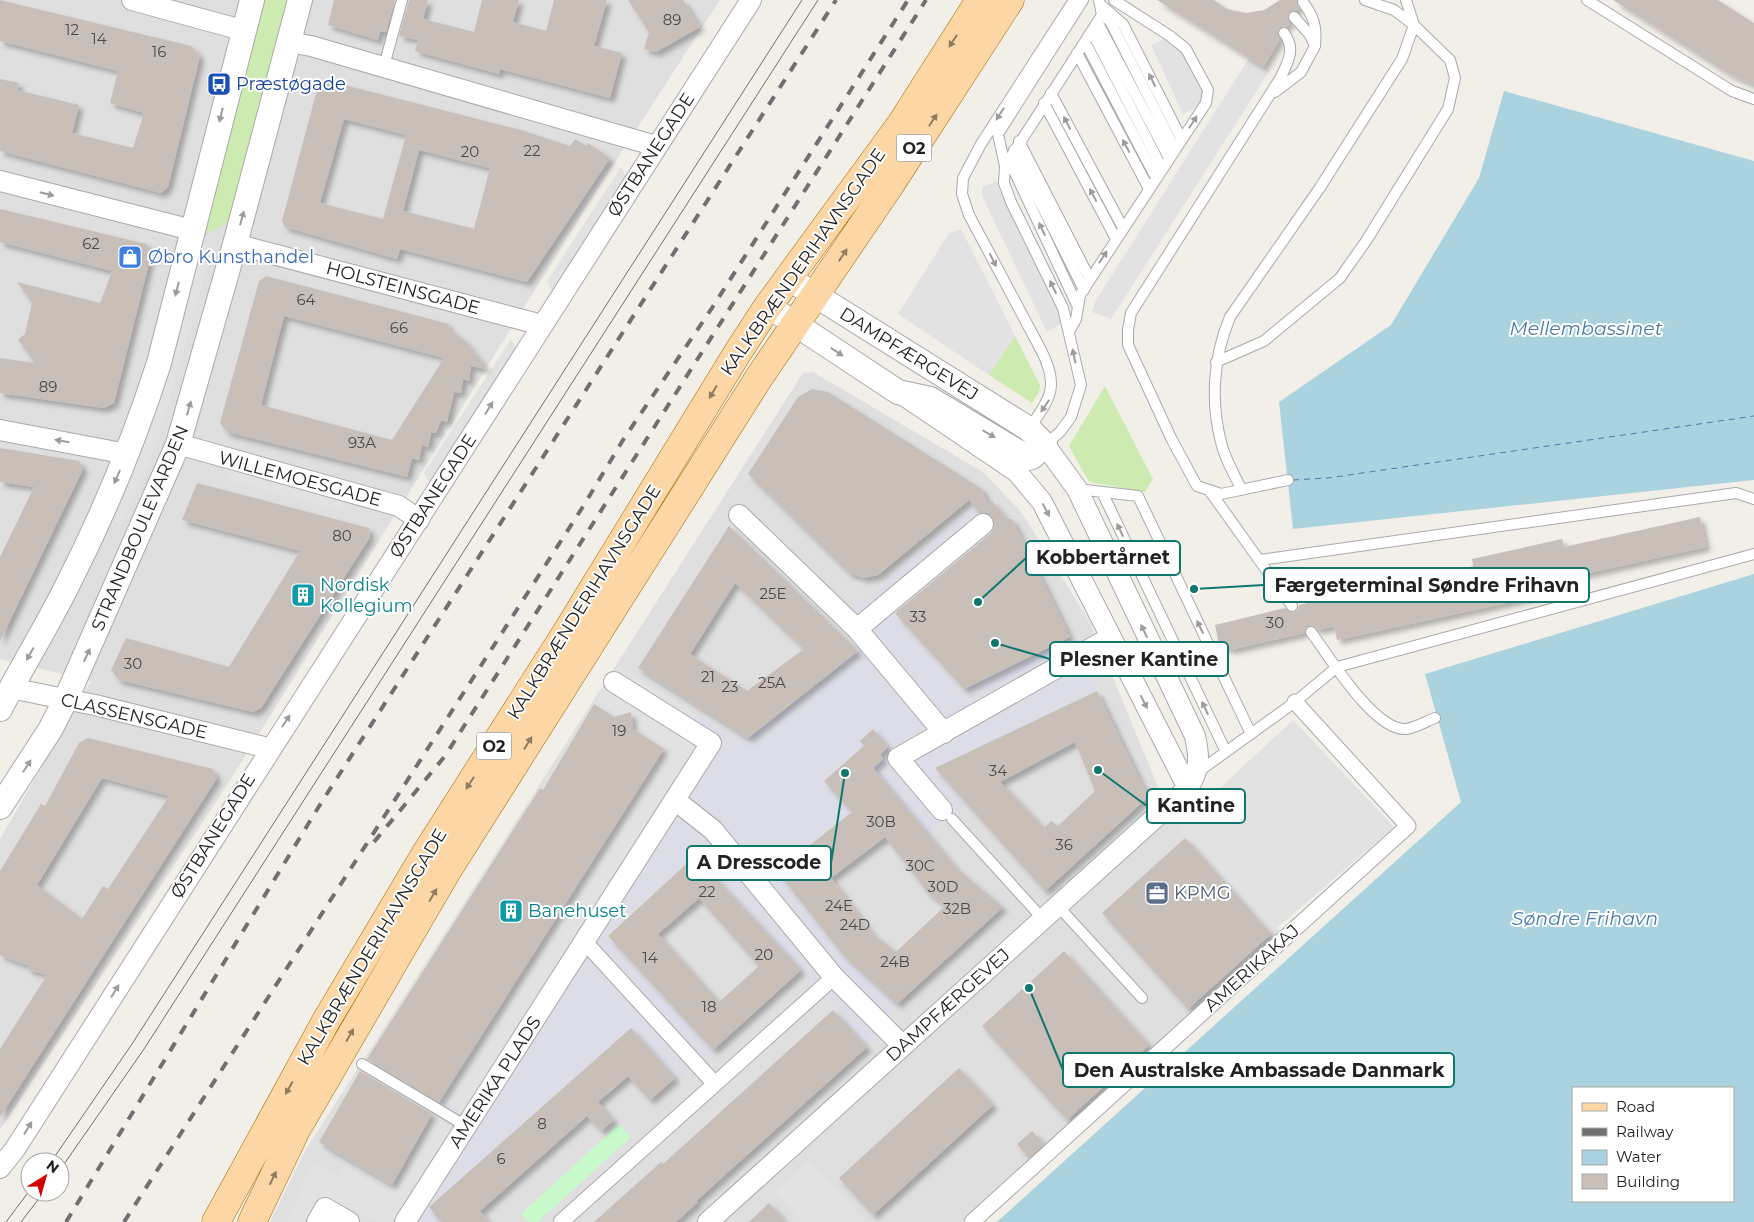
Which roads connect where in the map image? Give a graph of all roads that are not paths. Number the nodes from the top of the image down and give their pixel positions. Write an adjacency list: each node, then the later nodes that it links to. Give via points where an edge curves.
1 (132, 0): 18 (street)
2 (252, 0): 18 (street)
3 (300, 0): 21 (street, STRANDBOULEVARDEN)
4 (402, 0): 25 (lane)
5 (980, 0): 43 (main road, KALKBRÆNDERIHAVNSGADE / O2, one-way to 43, via 900,124)
6 (1010, 0): 46 (main road, KALKBRÆNDERIHAVNSGADE / O2, one-way to 6)
7 (1074, 0): 54 (lane, one-way to 54, via 981,144 963,178 962,194 969,215 1050,373 1053,386)
8 (1083, 0): 33 (lane, via 998,134)
9 (1114, 0): 30 (lane, one-way to 9, via 1206,103 1208,90 1186,49)
10 (1365, 0): 17 (lane, via 1394,10)
11 (1406, 0): 17 (lane)
12 (1587, 0): 28 (lane, via 1732,91)
13 (749, 1): 31 (street, ØSTBANEGADE)
14 (1303, 2): 23 (lane, via 1315,20)
15 (1100, 11): 19 (lane); 30 (lane, one-way to 15, via 1124,24); 32 (lane, via 1110,21); 34 (lane)
16 (1294, 17): 23 (lane)
17 (1414, 26): 52 (lane, via 1402,60 1373,107 1230,317); 52 (lane, via 1450,60 1455,78 1448,109 1340,278 1264,341)
18 (242, 30): 40 (street, one-way to 40)
19 (1092, 32): 22 (lane); 35 (lane)
20 (1284, 33): 27 (lane, via 1291,48 1288,61)
21 (289, 42): 25 (street); 42 (street, STRANDBOULEVARDEN, one-way to 21)
22 (1085, 42): 24 (lane); 36 (lane)
23 (1315, 46): 27 (lane, via 1301,72)
24 (1077, 53): 26 (lane); 38 (lane, one-way to 24)
25 (384, 66): 31 (street)
26 (1051, 93): 29 (lane); 39 (lane, one-way to 26)
27 (1267, 99): 61 (lane, via 1131,313 1128,330 1128,345 1172,440 1197,486)
28 (1754, 99)
29 (1044, 103): 33 (lane); 41 (lane, one-way to 29)
30 (1182, 140): 32 (lane)
31 (656, 146): 49 (street, ØSTBANEGADE)
32 (1175, 149): 34 (lane)
33 (1011, 154): 44 (lane); 45 (lane); 47 (lane, one-way to 33); 51 (lane, one-way to 33, via 1063,308 1004,183)
34 (1169, 158): 35 (lane)
35 (1162, 168): 36 (lane)
36 (1156, 178): 38 (lane)
37 (0, 182): 40 (street, one-way to 40)
38 (1149, 189): 39 (lane)
39 (1123, 228): 41 (lane)
40 (192, 230): 56 (street, one-way to 56, via 158,363)
41 (1116, 238): 44 (lane, one-way to 41)
42 (235, 244): 49 (street, HOLSTEINSGADE); 55 (street, STRANDBOULEVARDEN, one-way to 42)
43 (788, 278): 46 (street, DAMPFÆRGEVEJ); 48 (main road, KALKBRÆNDERIHAVNSGADE / O2)
44 (1090, 279): 45 (lane)
45 (1084, 290): 47 (lane)
46 (816, 296): 50 (main road, KALKBRÆNDERIHAVNSGADE / O2); 54 (street, DAMPFÆRGEVEJ)
47 (1077, 305): 51 (lane, via 1076,319)
48 (768, 306): 50 (street, DAMPFÆRGEVEJ); 96 (main road, KALKBRÆNDERIHAVNSGADE / O2, one-way to 96, via 426,853 326,1020)
49 (542, 325): 65 (street, ØSTBANEGADE, one-way to 49)
50 (797, 325): 57 (street, DAMPFÆRGEVEJ, one-way to 57, via 898,392 930,399); 97 (main road, KALKBRÆNDERIHAVNSGADE / O2, one-way to 50, via 296,1130 447,871 760,376)
51 (1069, 332): 54 (lane, one-way to 51, via 1060,432 1078,401 1081,385)
52 (1216, 362): 60 (lane, via 1214,400 1222,448)
53 (0, 430): 56 (street, one-way to 53)
54 (1037, 437): 57 (street, DAMPFÆRGEVEJ, via 1032,458); 59 (street, DAMPFÆRGEVEJ)
55 (178, 444): 65 (street, WILLEMOESGADE, via 399,506); 76 (street, STRANDBOULEVARDEN, one-way to 55)
56 (127, 454): 75 (street, one-way to 75, via 70,581)
57 (1008, 456): 72 (street, DAMPFÆRGEVEJ, one-way to 72, via 1042,502)
58 (1288, 480): 60 (lane)
59 (1077, 489): 62 (lane); 83 (street, DAMPFÆRGEVEJ, one-way to 59, via 1199,754 1194,736)
60 (1241, 489): 61 (lane, via 1221,494)
61 (1209, 490): 68 (lane)
62 (1102, 492): 80 (lane, one-way to 62, via 1138,496); 82 (lane, one-way to 62)
63 (1754, 499): 68 (lane, via 1736,493)
64 (739, 515): 70 (street)
65 (418, 520): 81 (street, ØSTBANEGADE, one-way to 65)
66 (983, 524): 70 (street)
67 (1754, 554): 73 (lane)
68 (1260, 560): 69 (lane)
69 (1292, 606)
70 (857, 629): 79 (street)
71 (1311, 632): 73 (lane)
72 (1111, 637): 79 (street); 83 (street, DAMPFÆRGEVEJ, one-way to 83)
73 (1337, 667): 77 (lane); 78 (lane, via 1367,707 1384,723 1406,729)
74 (614, 682): 84 (street, AMERIKA PLADS, via 711,743)
75 (3, 694): 76 (street, CLASSENSGADE)
76 (66, 699): 81 (street, CLASSENSGADE); 85 (street, STRANDBOULEVARDEN, one-way to 76, via 50,730)
77 (1295, 702): 80 (lane); 103 (street, AMERIKAKAJ, via 1408,826)
78 (1435, 718)
79 (944, 733): 86 (street, via 898,758)
80 (1251, 734): 82 (lane)
81 (268, 748): 95 (street, ØSTBANEGADE, one-way to 81)
82 (1226, 752): 83 (lane)
83 (1193, 780): 87 (street, DAMPFÆRGEVEJ)
84 (675, 800): 88 (street, AMERIKA PLADS); 89 (street, via 713,830)
85 (0, 807)
86 (947, 814): 87 (lane)
87 (1050, 912): 90 (lane); 91 (street, DAMPFÆRGEVEJ)
88 (584, 941): 93 (street); 94 (street, AMERIKA PLADS)
89 (834, 977): 91 (street); 93 (street)
90 (1142, 998)
91 (903, 1046): 102 (street, DAMPFÆRGEVEJ)
92 (362, 1064): 94 (lane)
93 (715, 1084): 101 (street)
94 (466, 1126): 100 (street, AMERIKA PLADS)
95 (0, 1168)
96 (216, 1222)
97 (252, 1222)
98 (317, 1222): 99 (street, via 326,1208)
99 (349, 1222)
100 (405, 1222)
101 (561, 1222)
102 (708, 1222)
103 (972, 1222)

